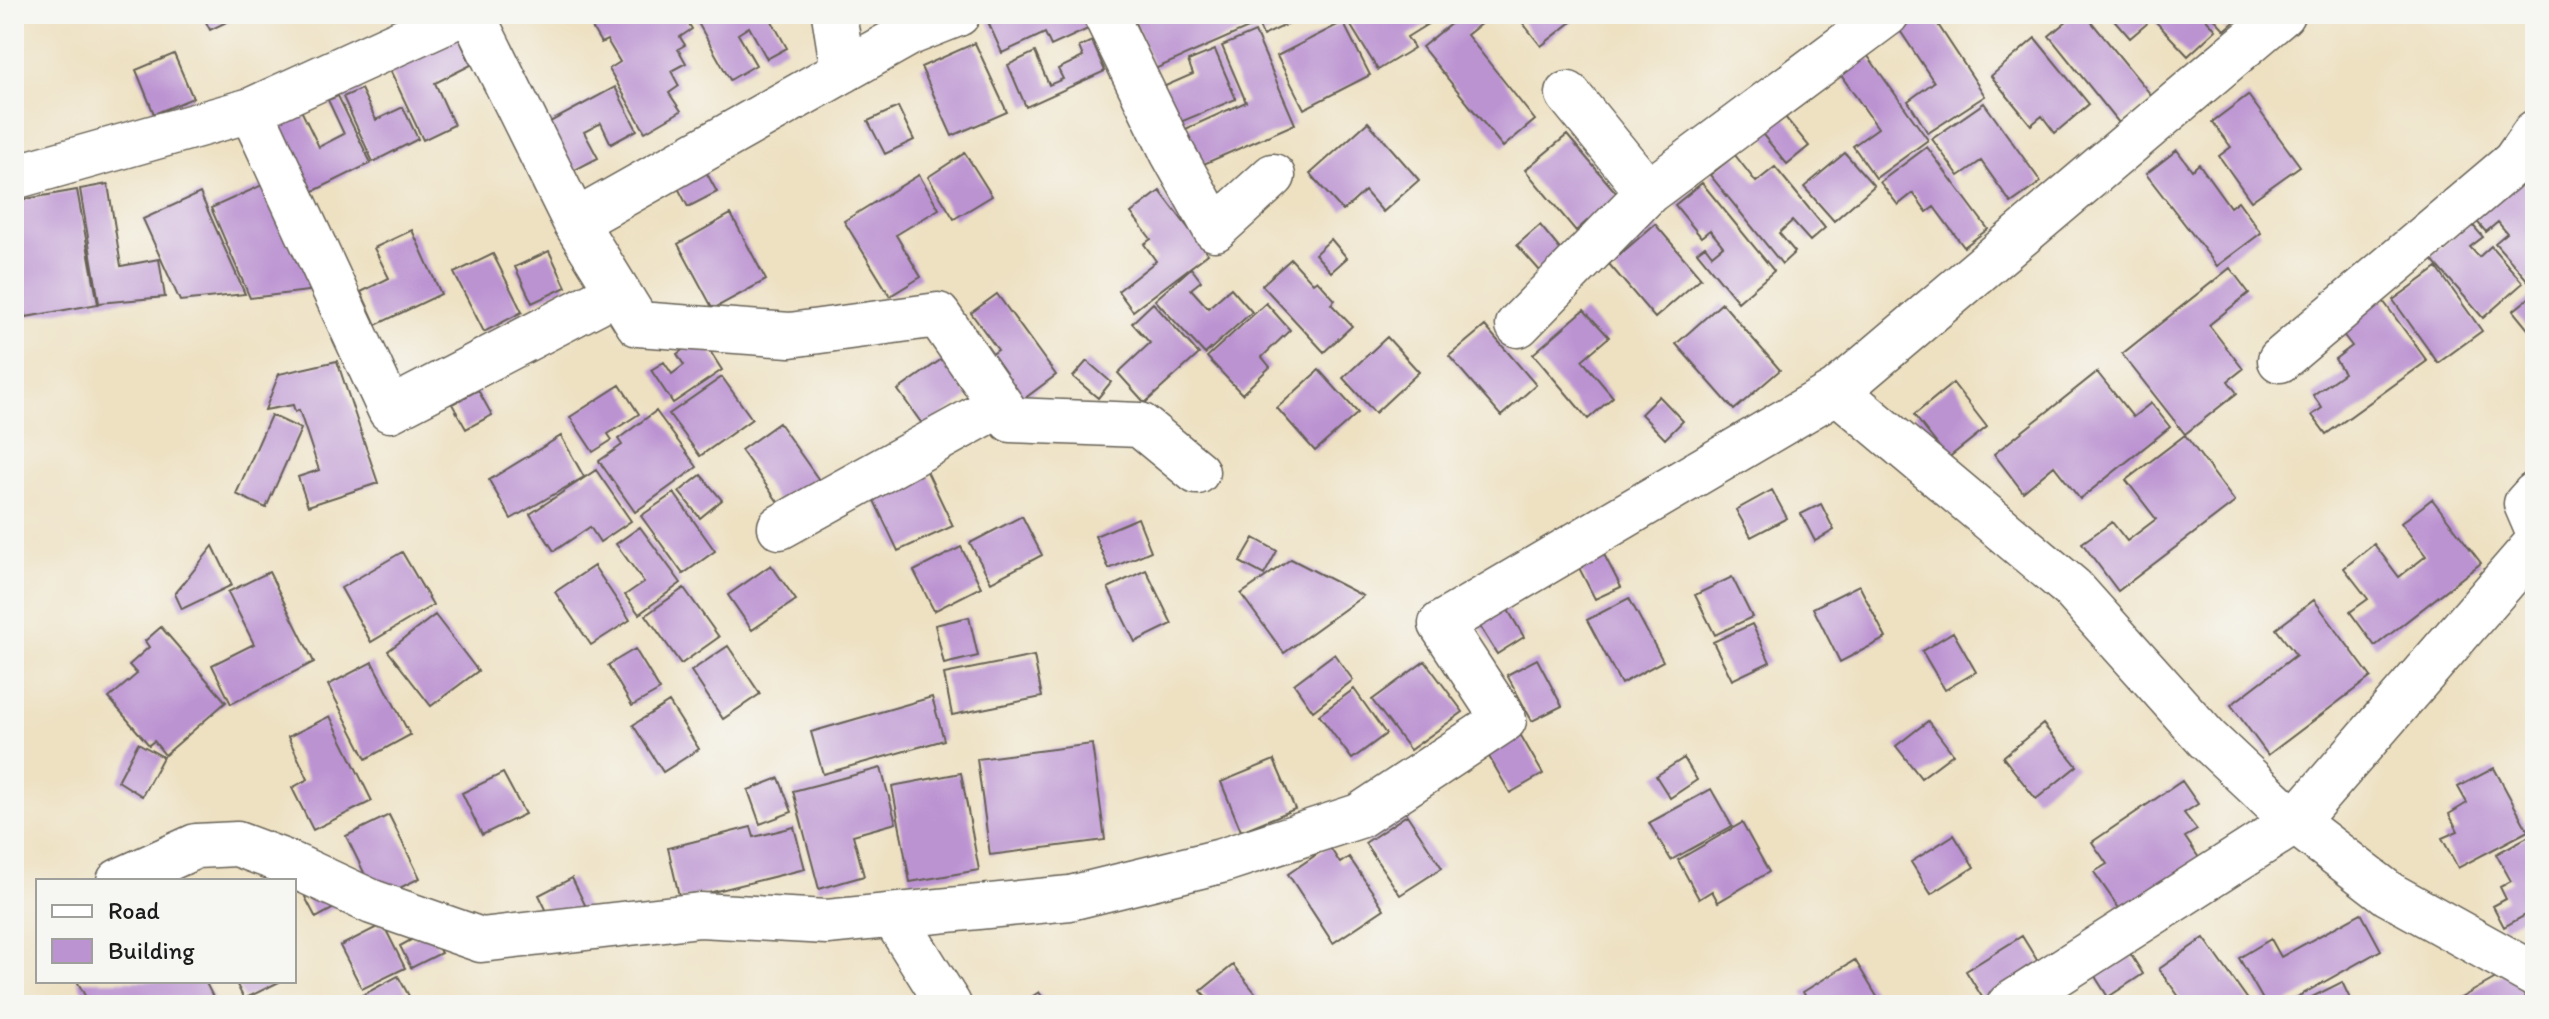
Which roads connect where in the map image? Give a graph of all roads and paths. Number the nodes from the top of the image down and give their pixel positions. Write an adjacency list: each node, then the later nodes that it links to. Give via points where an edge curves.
1 (461, 14): 10 (street)
2 (472, 14): 15 (street)
3 (834, 14): 8 (street)
4 (958, 14): 8 (street, via 910,33)
5 (1105, 14): 12 (street, via 1215,229)
6 (1887, 14): 14 (street)
7 (2282, 14): 19 (street)
8 (843, 71): 15 (street)
9 (1568, 94): 14 (street)
10 (251, 110): 13 (street); 16 (street, via 390,410)
11 (2535, 132): 18 (street, via 2514,162)
12 (1273, 176)
13 (14, 177)
14 (1648, 192): 17 (street)
15 (575, 222): 16 (street)
16 (617, 292): 20 (street, via 638,324 790,335 938,315)
17 (1518, 325)
18 (2280, 360)
19 (1837, 391): 26 (street, via 2072,588 2207,739); 28 (street, via 1441,624 1504,720 1359,816 1221,861 1070,898)
20 (1000, 405): 21 (street, via 1011,420 1140,425); 24 (street)
21 (1197, 472)
22 (2535, 494): 23 (street, via 2526,504)
23 (2535, 525)
24 (780, 527)
25 (2535, 545): 26 (street)
26 (2295, 822): 29 (street, via 2389,894); 31 (street)
27 (123, 879): 28 (street, via 196,846 237,844 372,902 481,940 700,915 827,922)
28 (894, 917): 30 (street)
29 (2535, 975)
30 (949, 1005)
31 (2009, 1005)

